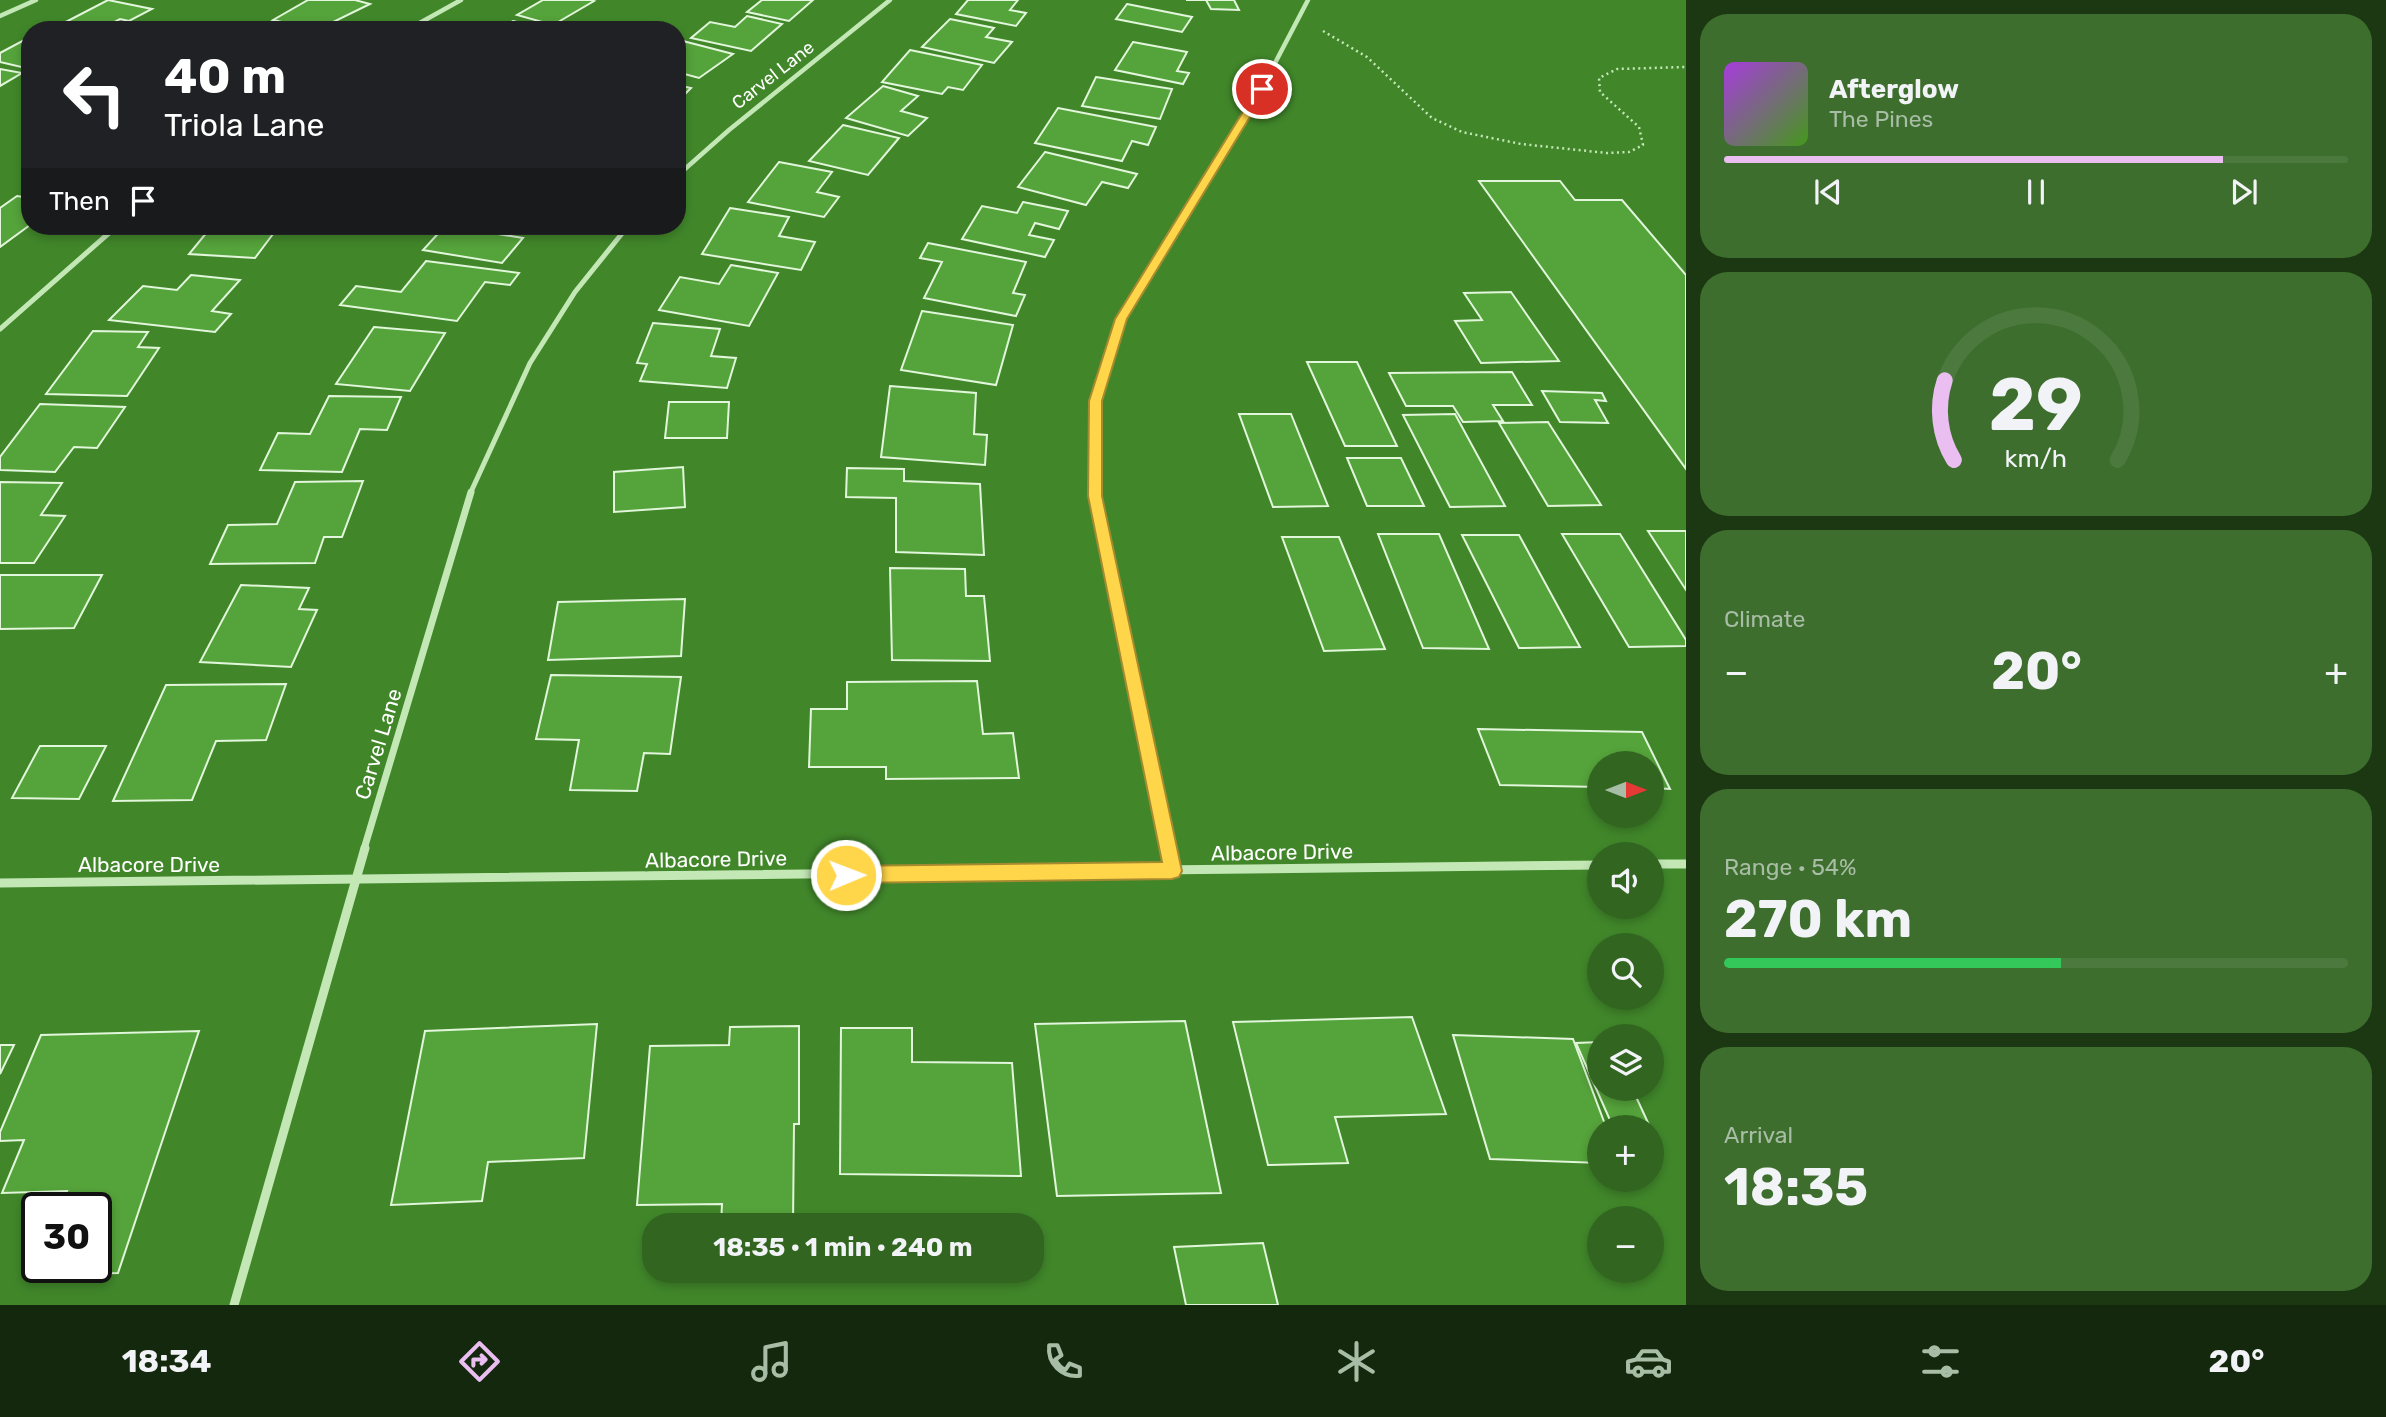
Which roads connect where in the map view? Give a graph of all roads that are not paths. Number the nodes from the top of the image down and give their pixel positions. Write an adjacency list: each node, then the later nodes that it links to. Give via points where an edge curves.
1 (36, 0): 5 (street)
2 (461, 0): 6 (street)
3 (890, 0): 7 (street, Carvel Lane)
4 (1308, 0): 14 (street, via 1251,109 1121,319 1096,401 1095,496)
5 (0, 16)
6 (423, 21)
7 (686, 168)
8 (107, 235): 10 (street)
9 (621, 235): 15 (street, Carvel Lane, via 575,292 530,363 471,492)
10 (0, 330)
11 (1664, 864): 12 (street)
12 (1686, 864)
13 (1587, 865): 14 (street, Albacore Drive)
14 (1172, 871): 15 (street, Albacore Drive)
15 (355, 881): 16 (street, Albacore Drive); 17 (street, Carvel Lane)
16 (0, 883)
17 (234, 1305)

